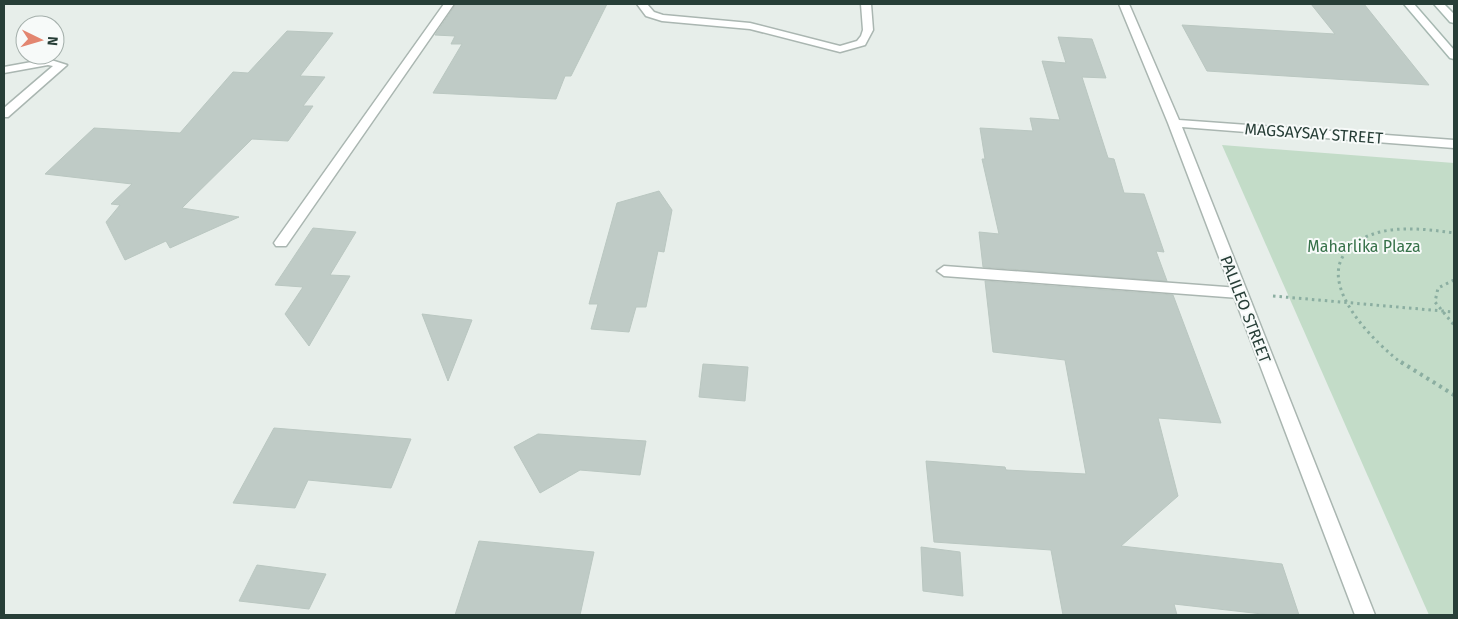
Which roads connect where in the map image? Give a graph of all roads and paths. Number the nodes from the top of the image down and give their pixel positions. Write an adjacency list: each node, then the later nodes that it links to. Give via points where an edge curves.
1 (449, 4): 14 (street)
2 (642, 4): 3 (street, via 650,14 662,18 750,26 840,49 861,43 866,37)
3 (866, 4)
4 (1124, 4): 11 (street, PALILEO STREET)
5 (1409, 4): 8 (street)
6 (1439, 4): 7 (street)
7 (1454, 20)
8 (1454, 56)
9 (4, 70): 10 (street, via 48,62 61,65)
10 (4, 114)
11 (1174, 123): 12 (street, MAGSAYSAY STREET); 17 (street, PALILEO STREET)
12 (1454, 144)
13 (1454, 233): 18 (path, via 1398,228 1363,237 1347,251 1339,270 1340,286)
14 (282, 243)
15 (944, 271): 17 (street)
16 (1454, 280): 19 (path, via 1438,288 1435,302)
17 (1239, 293): 18 (path); 23 (street, PALILEO STREET)
18 (1347, 303): 19 (path); 22 (path, via 1359,322 1400,362)
19 (1441, 311): 20 (path); 21 (path)
20 (1454, 312)
21 (1454, 325)
22 (1454, 394)
23 (1365, 615)

